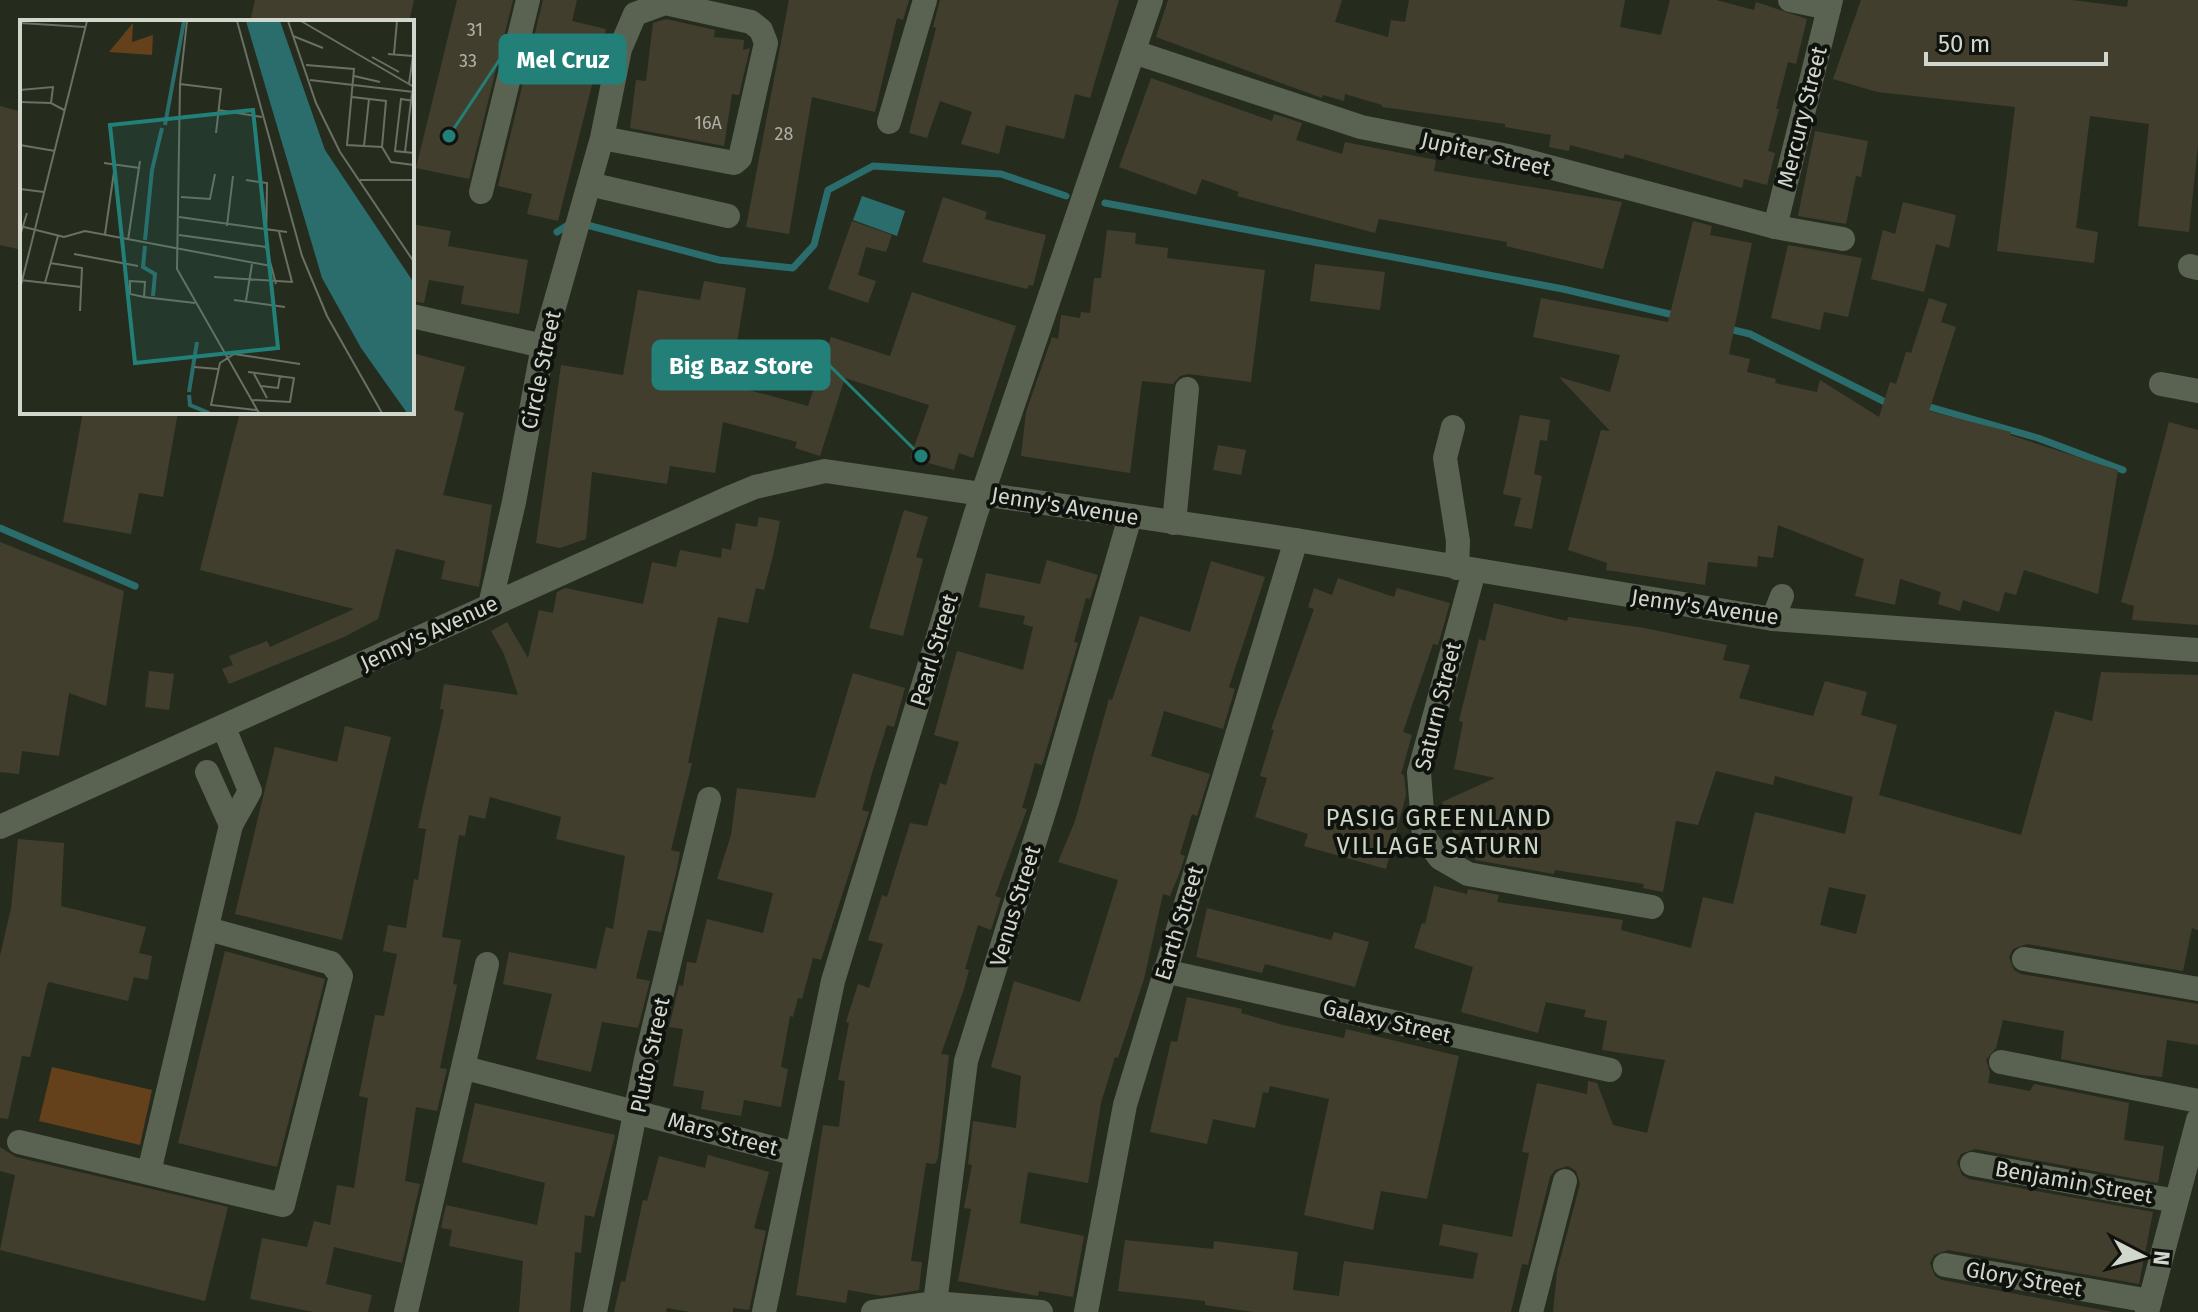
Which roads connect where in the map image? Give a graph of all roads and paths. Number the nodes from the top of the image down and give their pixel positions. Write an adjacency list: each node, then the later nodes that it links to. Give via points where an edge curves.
1 (528, 0): 10 (street)
2 (925, 0): 7 (street)
3 (1151, 0): 6 (street, Pearl Street)
4 (1790, 0): 5 (street, Mercury Street)
5 (1830, 4): 12 (street, Mercury Street)
6 (1134, 52): 12 (street, Jupiter Street, via 1361,127 1508,156); 20 (street, Pearl Street)
7 (889, 122)
8 (602, 138): 8 (street, Circle Street, via 620,49 635,14 665,3 751,22 761,30 766,43 740,158 734,163); 9 (street, Circle Street)
9 (589, 184): 11 (street); 15 (street, Circle Street)
10 (481, 192)
11 (728, 216)
12 (1775, 227): 13 (street, Jupiter Street)
13 (1843, 239)
14 (414, 316): 15 (street)
15 (543, 346): 25 (street, Circle Street)
16 (2161, 384): 18 (street)
17 (1187, 389): 22 (street)
18 (2198, 391)
19 (1453, 427): 24 (street, Saturn Street, via 1445,458)
20 (983, 492): 21 (street, Jenny's Avenue); 25 (street, Jenny's Avenue, via 825,471 731,497); 45 (street, Pearl Street, via 833,981)
21 (1130, 517): 22 (street, Jenny's Avenue); 51 (street, Venus Street, via 966,1061)
22 (1174, 523): 23 (street, Jenny's Avenue)
23 (1296, 540): 24 (street, Jenny's Avenue); 36 (street, Earth Street)
24 (1466, 570): 26 (street, Jenny's Avenue); 32 (street, Saturn Street, via 1419,773 1424,837 1440,858 1468,874)
25 (490, 605): 27 (street, Jenny's Avenue)
26 (2198, 650)
27 (224, 728): 30 (street, via 250,791); 31 (street, Jenny's Avenue)
28 (207, 772): 30 (street)
29 (709, 799): 42 (street, Pluto Street)
30 (231, 825): 33 (street)
31 (0, 827)
32 (1652, 907)
33 (208, 929): 47 (street); 47 (street, via 331,963 341,976 283,1205)
34 (2024, 959): 37 (street)
35 (487, 964): 39 (street)
36 (1164, 971): 40 (street, Galaxy Street); 58 (street, Earth Street, via 1125,1105)
37 (2198, 989)
38 (2001, 1062): 41 (street)
39 (465, 1068): 42 (street, Mars Street); 53 (street)
40 (1610, 1070)
41 (2198, 1101)
42 (638, 1110): 45 (street, Mars Street); 54 (street, Pluto Street)
43 (2198, 1120): 49 (street)
44 (19, 1142): 47 (street)
45 (796, 1154): 55 (street, Pearl Street)
46 (1972, 1164): 49 (street, Benjamin Street)
47 (149, 1172)
48 (1565, 1181): 59 (street)
49 (2176, 1201): 52 (street)
50 (1945, 1265): 52 (street, Glory Street)
51 (935, 1303): 56 (street); 57 (street)
52 (2148, 1307)
53 (406, 1312)
54 (595, 1312)
55 (764, 1312)
56 (873, 1312)
57 (1041, 1312)
58 (1086, 1312)
59 (1531, 1312)

